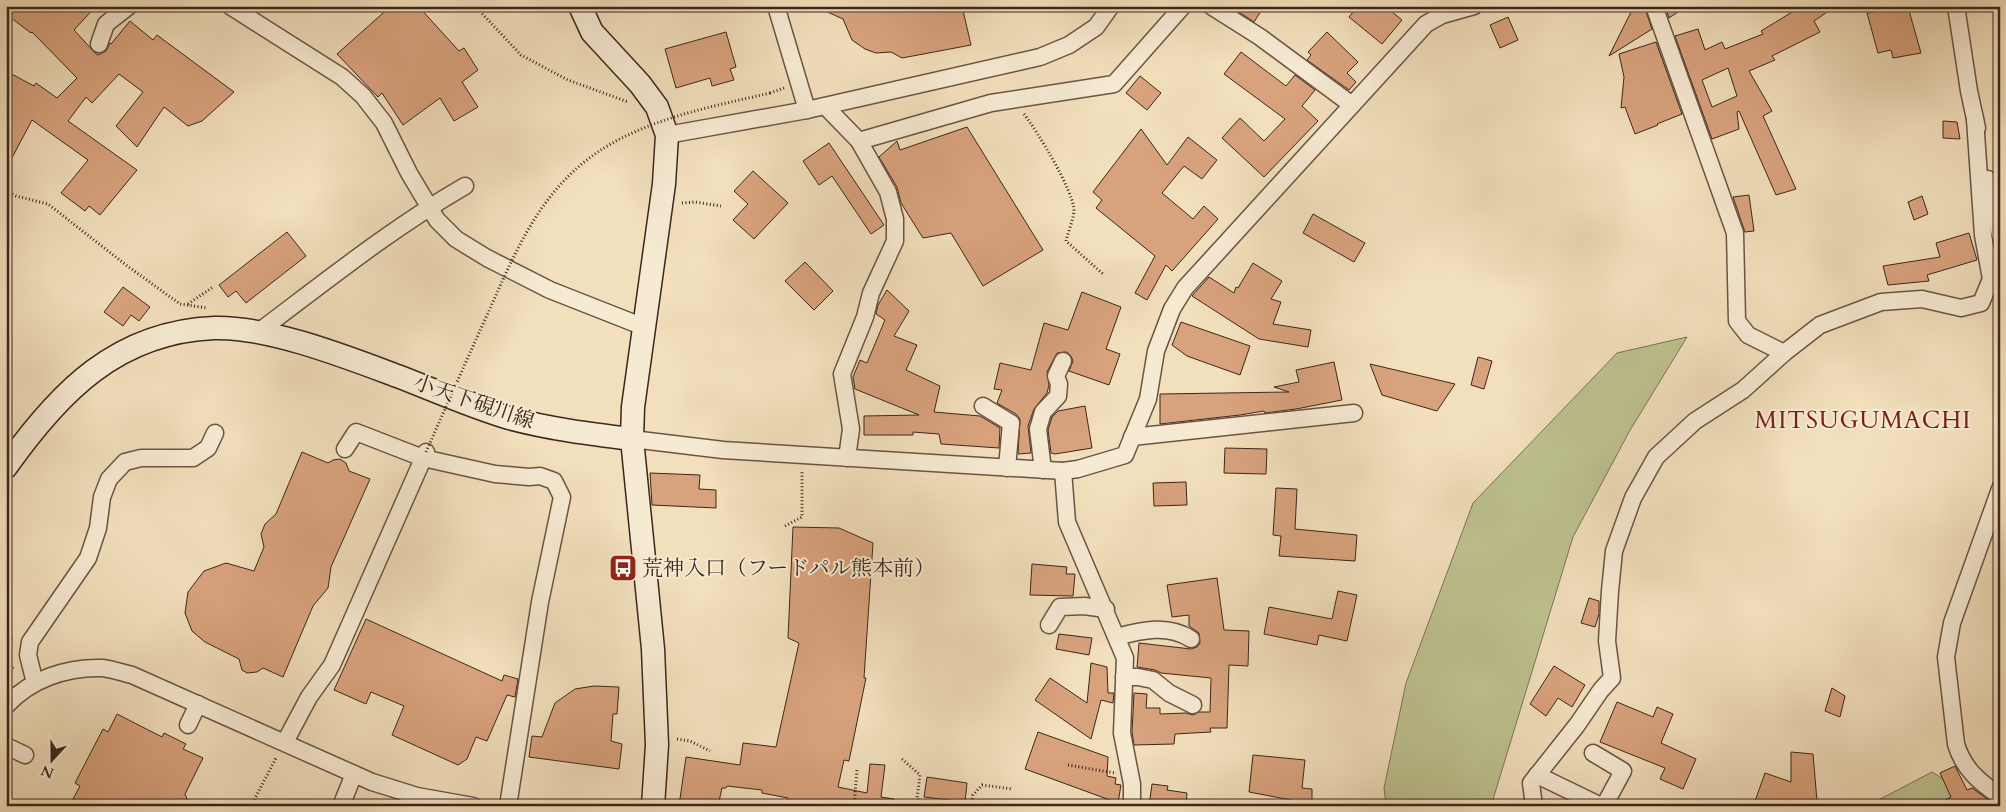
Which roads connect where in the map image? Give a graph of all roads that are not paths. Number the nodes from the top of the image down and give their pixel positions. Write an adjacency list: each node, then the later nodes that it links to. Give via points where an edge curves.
1 (129, 6): 11 (street, via 106,24)
2 (230, 6): 19 (street, via 342,77 363,96 384,123)
3 (580, 6): 16 (main road, via 592,32 657,106)
4 (776, 6): 14 (street)
5 (1111, 6): 12 (street, via 1096,27 1069,45 1040,57)
6 (1183, 6): 17 (street, via 1114,84 991,103)
7 (1211, 6): 13 (street, via 1260,37)
8 (1474, 6): 13 (street, via 1442,15 1426,24)
9 (1654, 6): 23 (street, via 1735,233 1737,321 1748,335)
10 (1956, 6): 15 (street)
11 (99, 44)
12 (825, 106): 14 (street); 17 (street)
13 (1352, 106): 28 (street, via 1185,288 1172,309 1156,351 1148,399)
14 (807, 110): 16 (street)
15 (1975, 119): 20 (street); 23 (street, via 1983,235 1991,280 1981,303 1961,308 1922,299 1881,302 1820,325)
16 (667, 135): 21 (main road)
17 (859, 141): 32 (street, via 888,192 895,219 895,241 871,293 842,374 851,429)
18 (465, 186): 19 (street)
19 (429, 206): 21 (street, via 456,239 487,258 550,290); 22 (street)
20 (2000, 235)
21 (644, 326): 29 (main road)
22 (257, 333): 29 (main road, 小天下硯川線, via 304,344 509,417 564,431); 33 (main road, 小天下硯川線, via 215,328 168,334 122,352 89,374 57,402)
23 (1784, 353): 53 (street, via 1743,390 1695,421 1656,457 1633,498 1614,551 1607,641 1612,678)
24 (1063, 361): 35 (street, via 1056,376 1058,396 1043,412 1038,429)
25 (983, 406): 34 (street, via 1011,423)
26 (1354, 413): 28 (street)
27 (215, 433): 43 (street, via 208,448 193,458 141,458 125,462 109,479 88,558 30,642 28,655)
28 (1132, 437): 36 (street, via 1125,455)
29 (632, 439): 32 (street, via 723,450); 58 (main road, via 653,650 656,734)
30 (345, 449): 31 (street, via 356,432)
31 (425, 455): 48 (street, via 332,665 309,697); 57 (street, via 495,474 540,476 554,481 562,497 540,602)
32 (847, 458): 34 (street)
33 (6, 466)
34 (1007, 468): 35 (street)
35 (1043, 470): 36 (street)
36 (1063, 471): 38 (street, via 1067,522)
37 (2000, 489): 54 (street, via 1952,623 1946,657 1960,757 1978,781)
38 (1106, 609): 39 (street, via 1060,607); 40 (street)
39 (1049, 624)
40 (1117, 637): 41 (street, via 1158,630 1182,633); 42 (street, via 1125,658)
41 (1191, 639)
42 (1124, 677): 45 (street, via 1153,680 1169,693); 59 (street, via 1122,733 1132,784)
43 (35, 683): 44 (street, via 58,673 104,668 132,675); 46 (street)
44 (198, 704): 47 (street); 48 (street)
45 (1193, 705)
46 (6, 706)
47 (188, 725)
48 (284, 742): 52 (street)
49 (6, 746): 51 (street)
50 (1593, 753): 61 (street, via 1623,771)
51 (25, 755)
52 (354, 774): 55 (street); 56 (street, via 417,796)
53 (1537, 775): 60 (street, via 1531,783); 61 (street)
54 (2000, 796)
55 (341, 806)
56 (474, 806)
57 (508, 806)
58 (653, 806)
59 (1132, 806)
60 (1534, 806)
61 (1602, 806)

